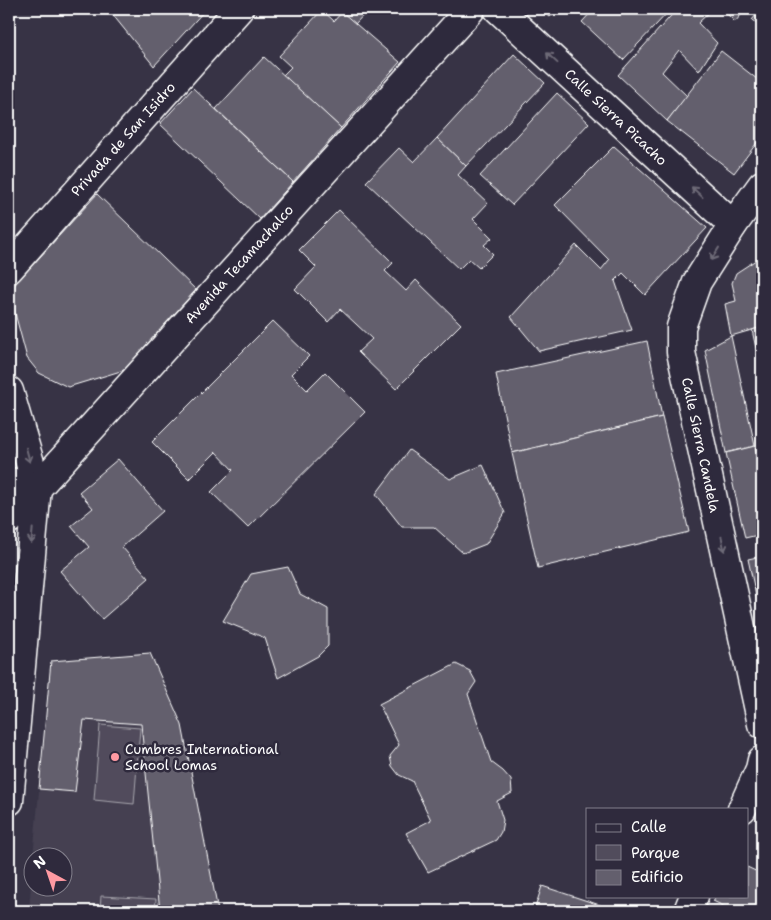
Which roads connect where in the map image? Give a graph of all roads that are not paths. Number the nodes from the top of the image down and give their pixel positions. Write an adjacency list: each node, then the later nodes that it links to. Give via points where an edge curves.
1 (239, 9): 6 (street, Privada de San Isidro)
2 (471, 9): 9 (street, Avenida Tecamachalco)
3 (498, 9): 5 (street, Calle Sierra Picacho, one-way to 3)
4 (762, 185): 5 (street, Calle Sierra Candela)
5 (733, 225): 11 (street, Calle Sierra Candela, one-way to 11, via 697,282 681,327 681,352)
6 (9, 269)
7 (9, 391): 9 (street, one-way to 9)
8 (9, 482): 9 (street)
9 (37, 488): 10 (street, Avenida Tecamachalco); 13 (street, one-way to 13)
10 (9, 519)
11 (762, 724)
12 (762, 760): 14 (street)
13 (9, 801)
14 (742, 808)
15 (693, 898): 16 (street)
16 (688, 911)

